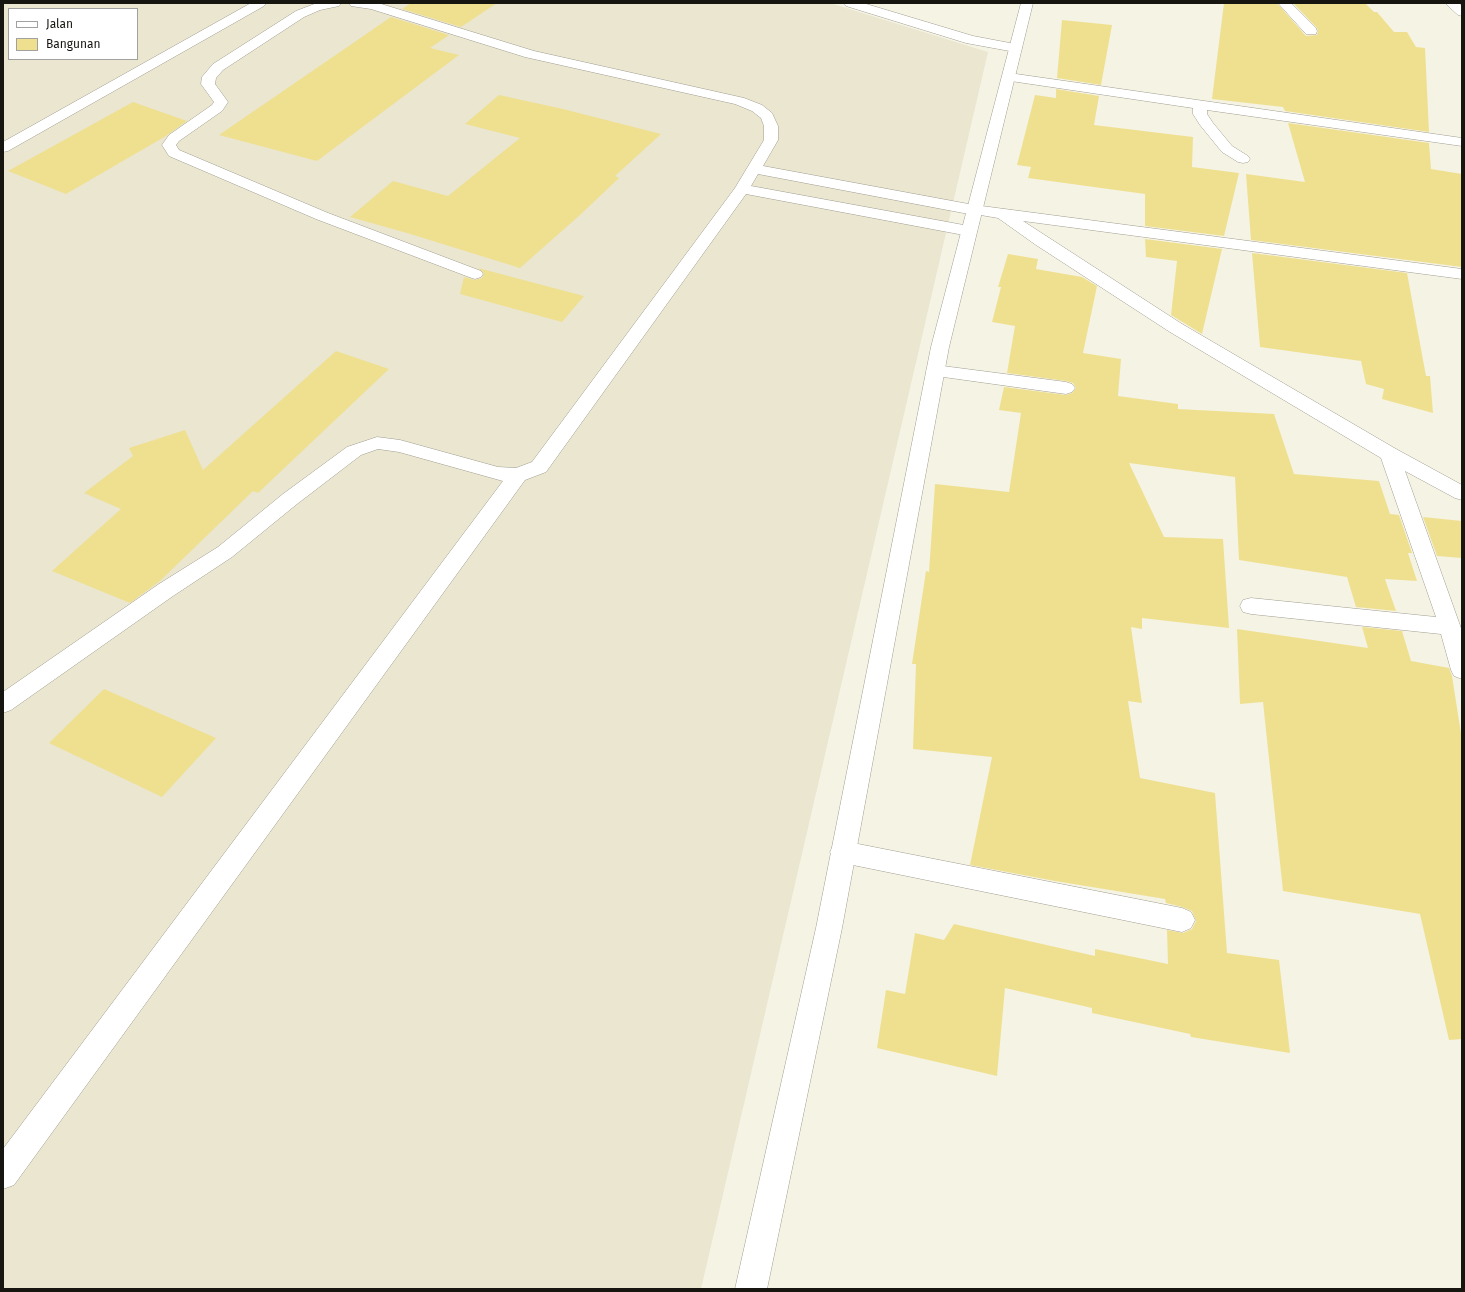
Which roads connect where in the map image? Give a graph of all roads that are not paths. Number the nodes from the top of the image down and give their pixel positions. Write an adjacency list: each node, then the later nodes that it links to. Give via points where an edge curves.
1 (260, 3): 14 (street)
2 (335, 3): 21 (street, via 300,14 218,67 209,77 208,84 221,102 217,108 174,138 169,145 174,153 322,216)
3 (354, 3): 16 (street, via 372,5 530,54 739,101 757,108 767,116 771,126 771,140)
4 (850, 3): 10 (street, via 971,40)
5 (1027, 3): 10 (street)
6 (1284, 3): 9 (street)
7 (1451, 3): 8 (street)
8 (1462, 12)
9 (1311, 31)
10 (1015, 48): 11 (street)
11 (1009, 77): 12 (street); 18 (street)
12 (1200, 104): 13 (street); 15 (street, via 1200,114 1207,125 1227,149)
13 (1462, 142)
14 (3, 148)
15 (1243, 159)
16 (755, 169): 17 (street); 18 (street)
17 (742, 188): 20 (street); 26 (street, via 540,467)
18 (974, 210): 19 (street); 20 (street)
19 (1001, 213): 22 (street); 25 (street, via 1176,328)
20 (969, 231): 23 (street)
21 (474, 274)
22 (1462, 274)
23 (935, 371): 24 (street); 32 (street)
24 (1066, 388)
25 (1389, 454): 27 (street); 29 (street)
26 (518, 475): 31 (street, via 498,474 400,446 377,443 354,451 225,552); 34 (street)
27 (1462, 493)
28 (1251, 606): 29 (street)
29 (1450, 627): 30 (street)
30 (1462, 670)
31 (3, 704)
32 (844, 852): 33 (street); 35 (street)
33 (1182, 920)
34 (3, 1174)
35 (751, 1289)

